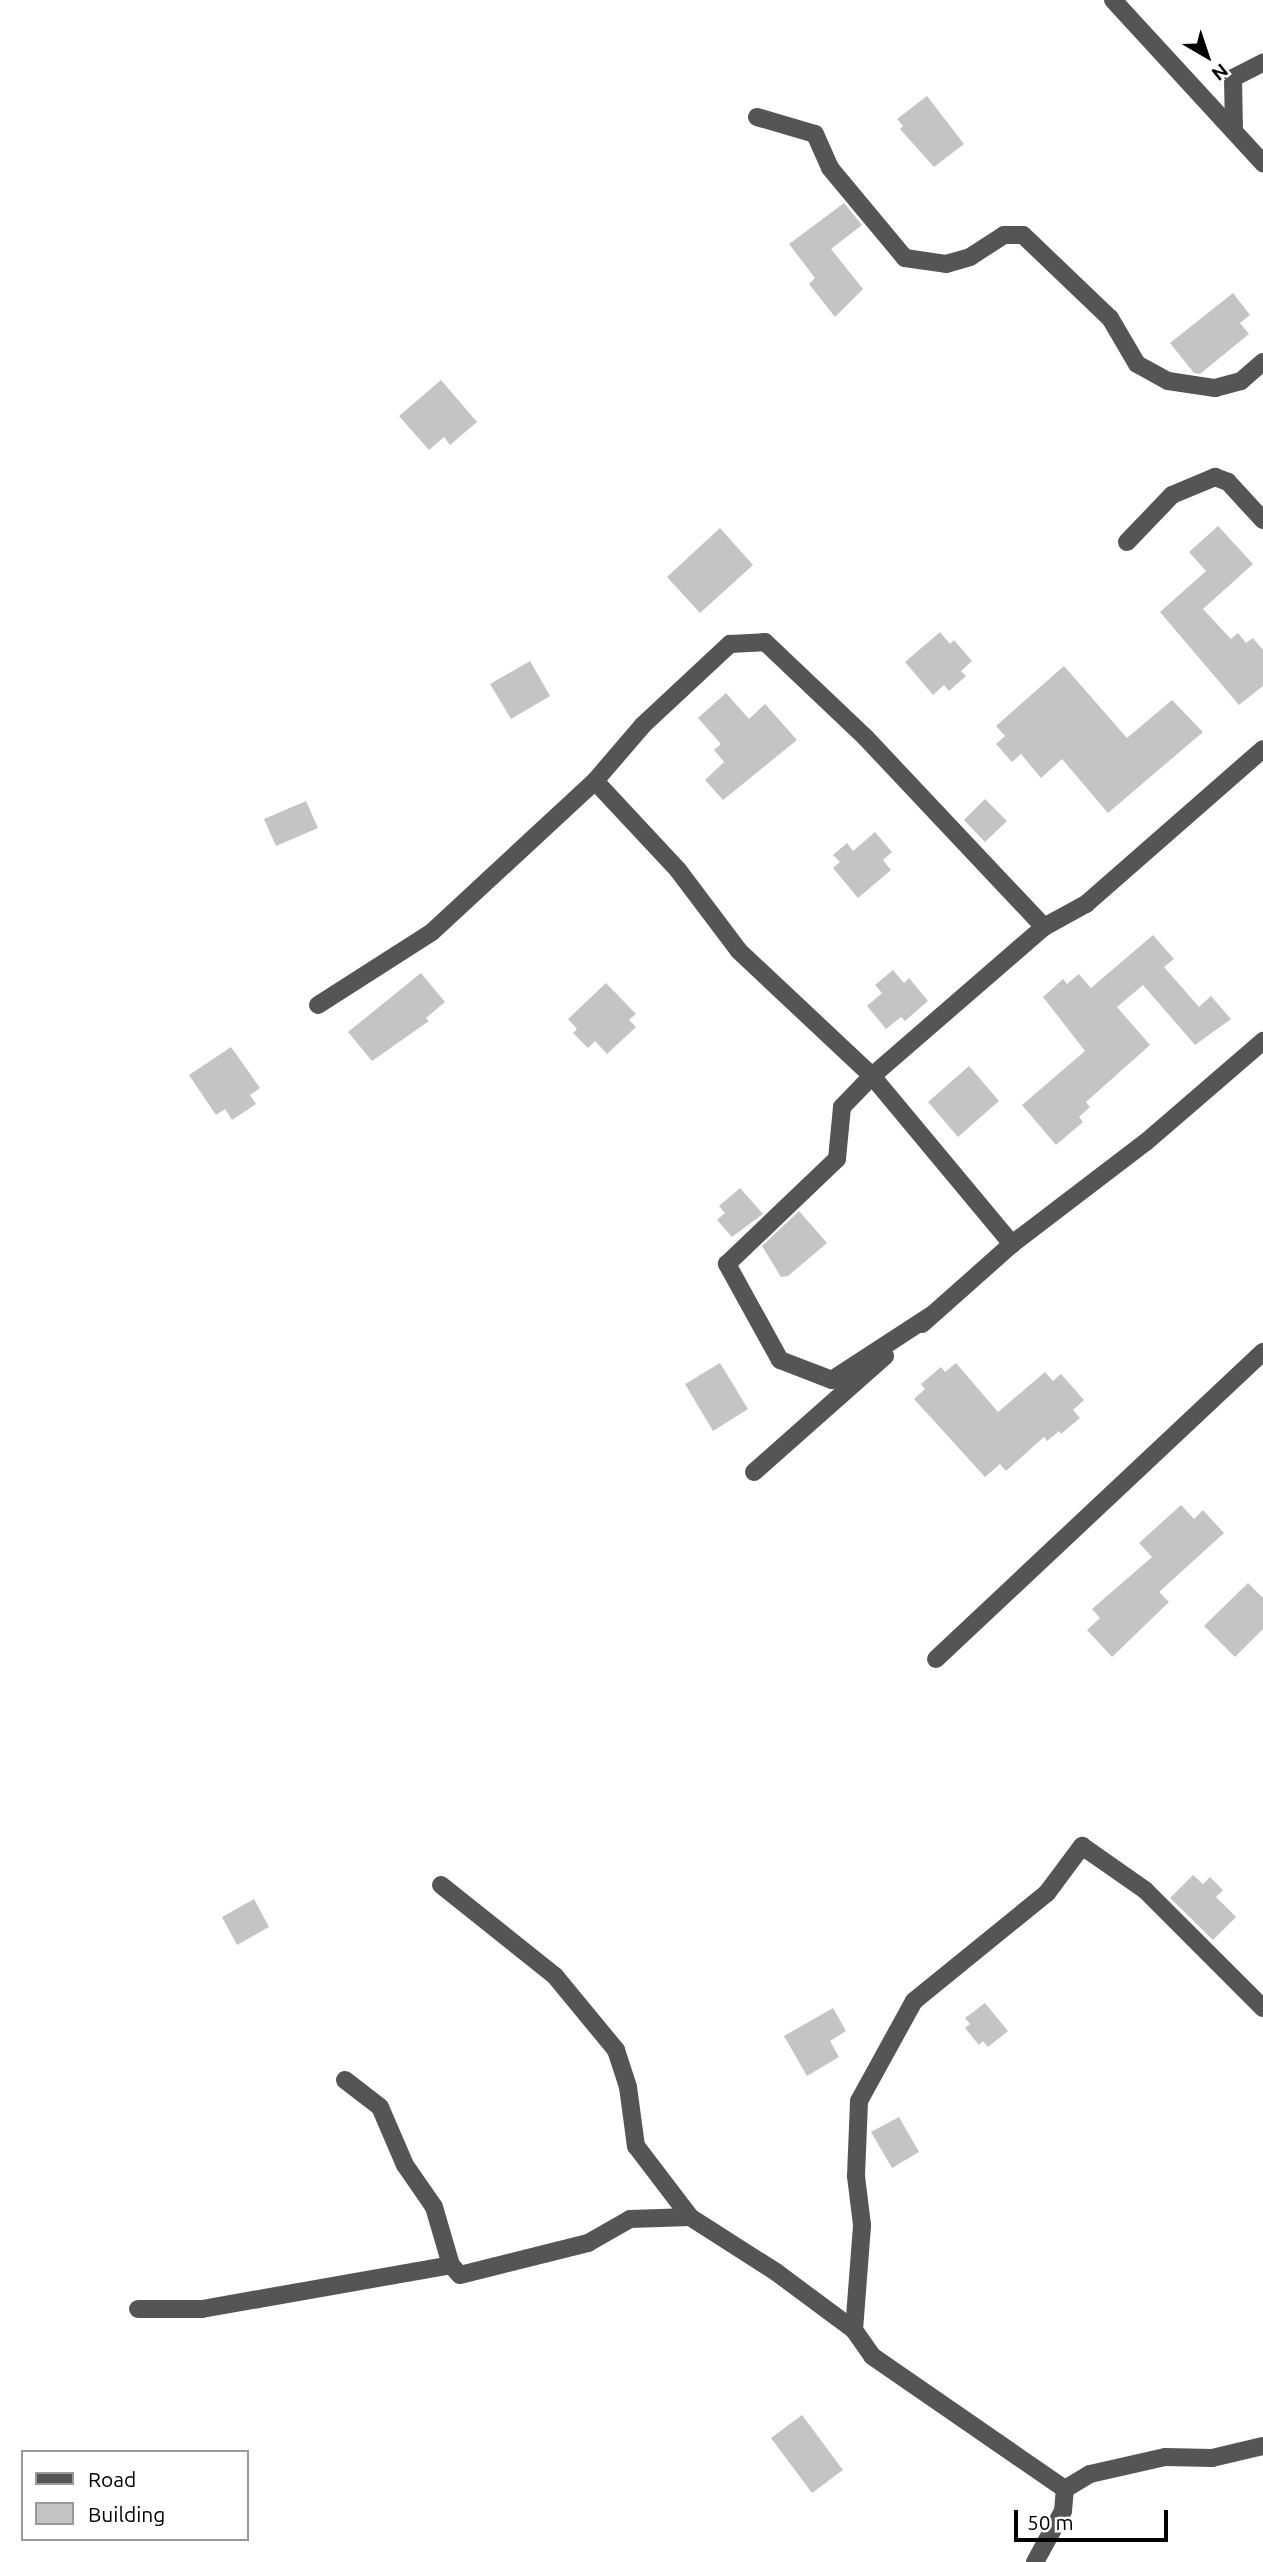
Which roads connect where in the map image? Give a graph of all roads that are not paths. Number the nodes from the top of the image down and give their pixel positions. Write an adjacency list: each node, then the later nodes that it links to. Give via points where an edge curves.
1 (1113, 0): 4 (street)
2 (1263, 64): 4 (street, via 1233,78)
3 (757, 117): 6 (street, via 815,134 830,168 905,258 946,264 970,257 1004,235 1023,235 1110,318 1138,364 1168,382 1215,388 1241,381)
4 (1234, 131): 5 (street)
5 (1263, 163)
6 (1263, 362)
7 (1263, 520): 8 (street, via 1228,482 1215,477 1172,495)
8 (1128, 542)
9 (1263, 749): 11 (street, via 1086,904)
10 (595, 781): 11 (street, via 643,724 730,645 765,642 866,738); 12 (street, via 432,932); 14 (street, via 678,870 739,951)
11 (1044, 927): 14 (street)
12 (318, 1005)
13 (1263, 1041): 15 (street, via 1146,1142)
14 (872, 1076): 15 (street); 16 (street, via 842,1107 837,1160 727,1264 780,1360 832,1380)
15 (1012, 1244): 16 (street)
16 (930, 1316): 18 (street)
17 (1263, 1352): 19 (street)
18 (754, 1472)
19 (936, 1659)
20 (441, 1885): 23 (street, via 555,1976 616,2050 628,2087 636,2146)
21 (1263, 2008): 26 (street, via 1144,1891 1082,1846 1047,1893 914,2001 859,2101 856,2176 862,2225)
22 (345, 2080): 24 (street, via 380,2107 405,2165 434,2207)
23 (690, 2217): 24 (street, via 630,2219 588,2243 460,2275); 26 (street)
24 (451, 2265): 25 (street, via 202,2309)
25 (138, 2309)
26 (854, 2330): 28 (street, via 872,2356)
27 (1263, 2446): 28 (street, via 1212,2458 1165,2457 1108,2467)
28 (1065, 2489): 29 (street, via 1063,2511)
29 (1035, 2562)

